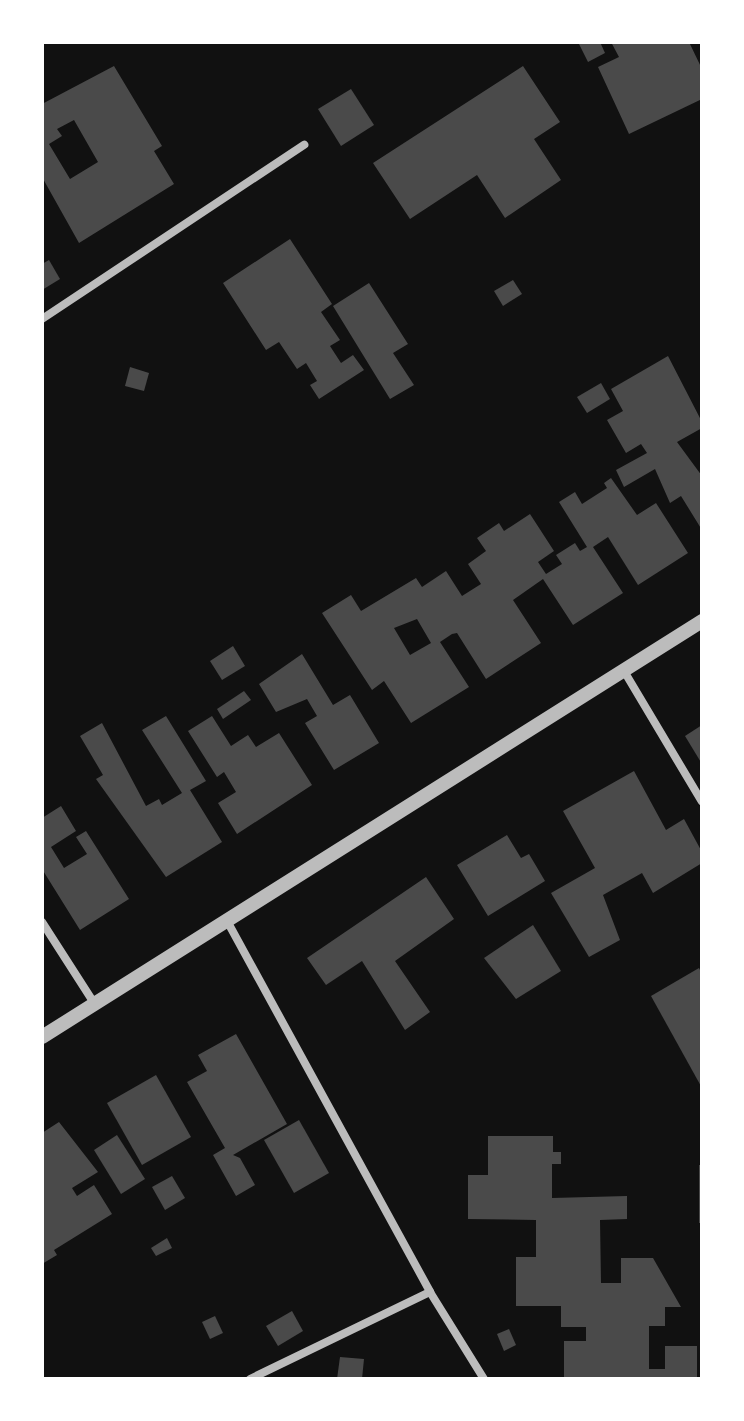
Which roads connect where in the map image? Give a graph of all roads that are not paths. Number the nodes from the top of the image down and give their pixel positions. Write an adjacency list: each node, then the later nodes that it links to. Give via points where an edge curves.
1 (304, 145): 2 (street)
2 (42, 319)
3 (702, 621): 4 (street)
4 (624, 671): 5 (street); 6 (street)
5 (702, 802)
6 (226, 919): 8 (street); 10 (street)
7 (42, 922): 8 (street)
8 (94, 1003): 9 (street)
9 (42, 1037)
10 (430, 1292): 11 (street); 12 (street)
11 (250, 1379)
12 (484, 1379)

